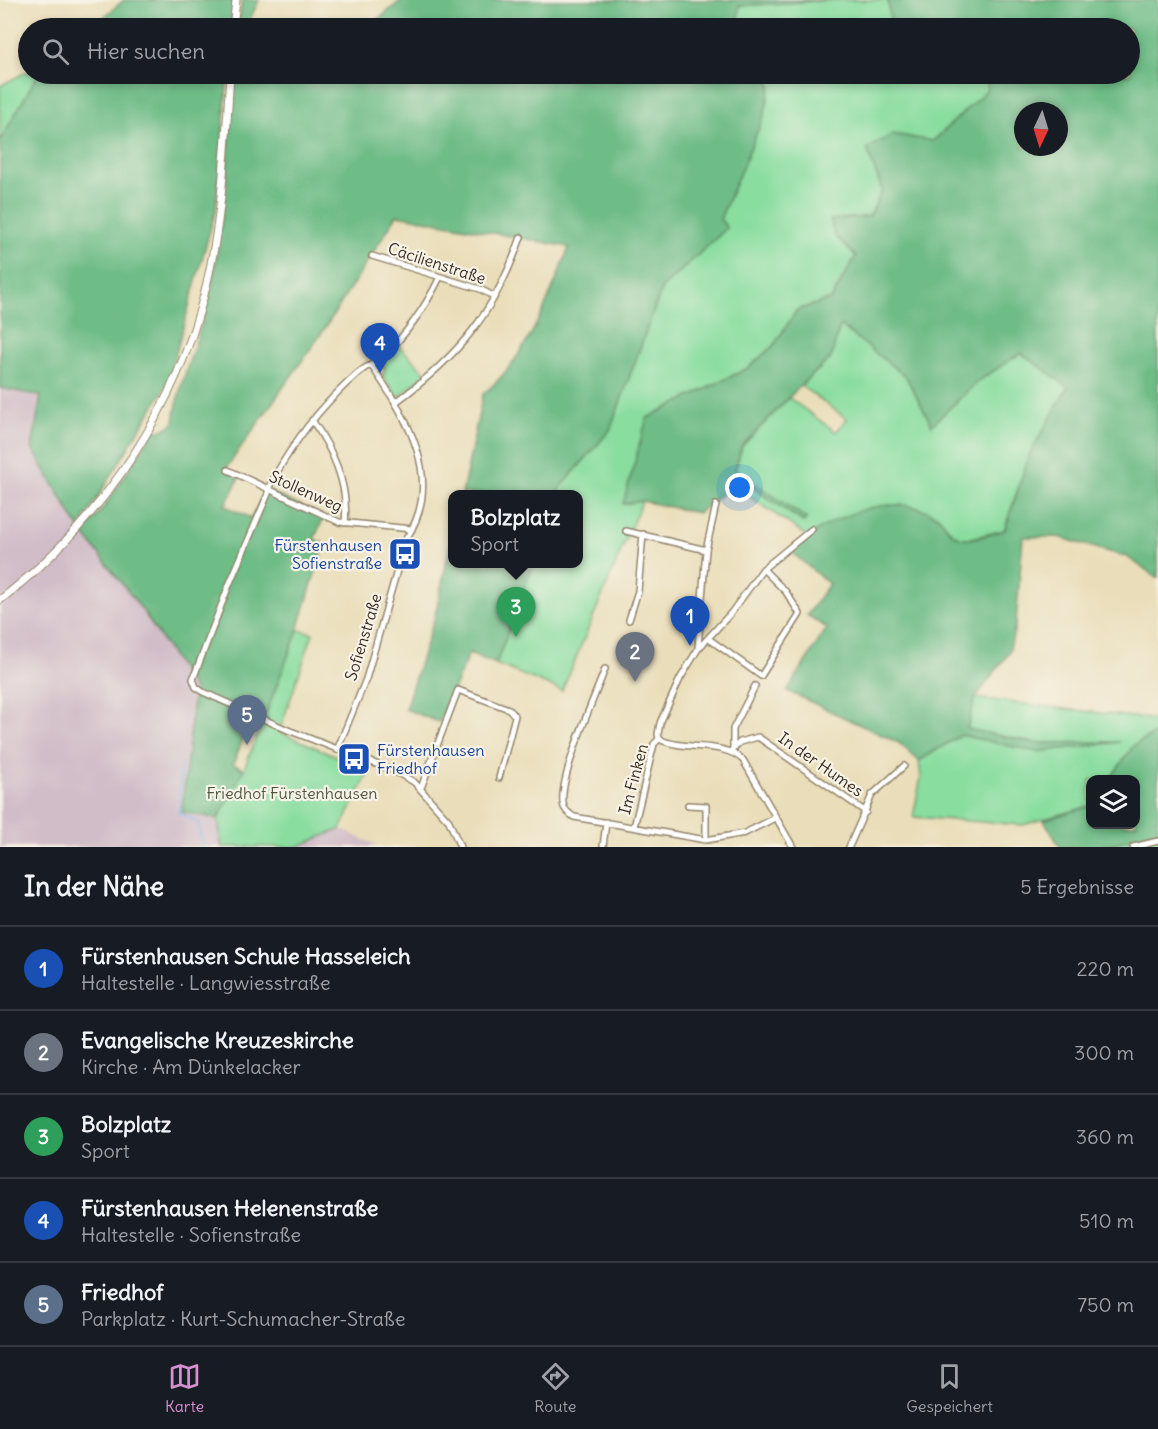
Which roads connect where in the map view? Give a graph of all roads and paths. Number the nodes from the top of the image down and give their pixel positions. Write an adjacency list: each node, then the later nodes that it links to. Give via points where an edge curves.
1 (236, 0): 2 (main road)
2 (234, 18)
3 (229, 84): 21 (main road, via 218,222 211,260 200,311 173,381 154,423 109,489 46,561)
4 (521, 237): 7 (street, via 503,283)
5 (372, 256): 6 (street, Cäcilienstraße)
6 (440, 277): 7 (street, Cäcilienstraße); 8 (street, via 414,322)
7 (493, 296): 9 (street, via 470,336 450,358)
8 (371, 365): 9 (street, Sofienstraße); 10 (street)
9 (396, 402): 15 (street, Sofienstraße, via 416,442 421,462 422,498)
10 (312, 420): 12 (street); 14 (street, via 328,446 341,480)
11 (228, 470): 12 (street, Stollenweg)
12 (268, 489): 14 (street, Stollenweg); 29 (street, via 193,679 203,692)
13 (716, 505): 19 (street)
14 (345, 523): 15 (street, Stollenweg)
15 (412, 529): 29 (street, Sofienstraße, via 366,679)
16 (812, 529): 20 (street)
17 (626, 531): 18 (street)
18 (643, 534): 19 (street); 22 (street, via 638,591)
19 (706, 550): 24 (street)
20 (763, 569): 23 (street); 23 (street, via 786,591 800,614 761,676)
21 (0, 600)
22 (629, 620)
23 (709, 639): 24 (street)
24 (698, 649): 27 (street, Im Finken, via 660,723)
25 (605, 669): 36 (street, via 574,749 563,802 574,817)
26 (755, 686): 28 (street, via 733,729)
27 (659, 739): 28 (street, via 679,745); 37 (street, Im Finken, via 654,744)
28 (732, 749): 34 (street, In der Humes, via 748,738 758,737); 35 (street, via 743,760)
29 (337, 750): 32 (street, via 394,771)
30 (904, 766): 34 (street, via 877,789)
31 (498, 778): 32 (street, via 515,716 509,709 458,690)
32 (422, 788): 40 (street, via 449,821)
33 (688, 805): 38 (street, via 706,806)
34 (866, 812): 43 (street)
35 (775, 818): 38 (street, via 746,833); 42 (street)
36 (606, 822): 37 (street); 41 (street)
37 (634, 827): 38 (street)
38 (706, 840)
39 (1158, 841): 44 (street)
40 (460, 847)
41 (603, 847)
42 (793, 847)
43 (849, 847)
44 (1133, 847)

